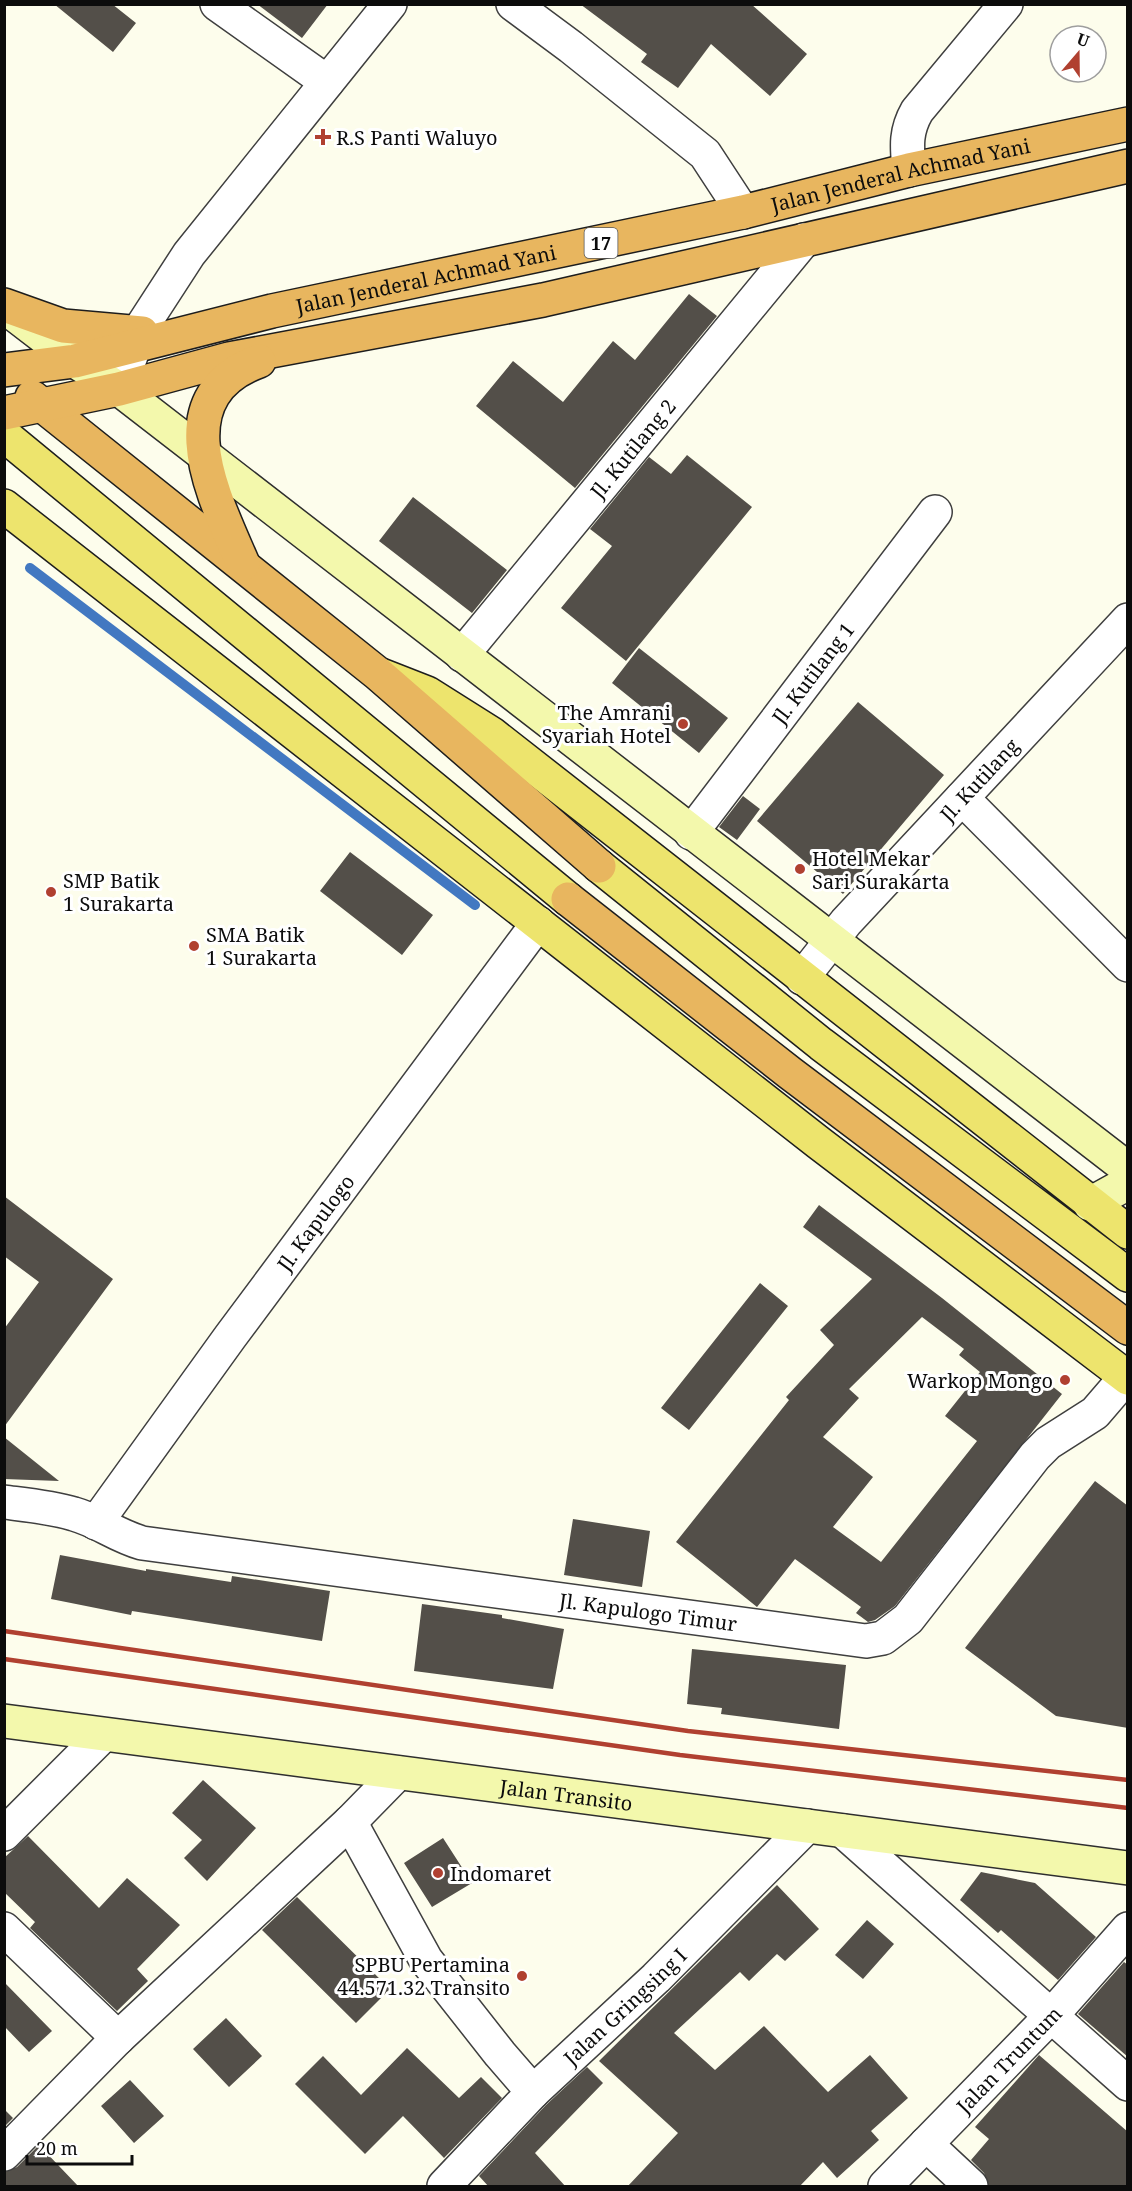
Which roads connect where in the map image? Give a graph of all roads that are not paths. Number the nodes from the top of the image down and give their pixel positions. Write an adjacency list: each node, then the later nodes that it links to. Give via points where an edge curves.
1 (217, 4): 5 (street)
2 (390, 4): 5 (street)
3 (513, 4): 9 (street, via 705,154)
4 (1006, 4): 8 (street, via 917,111 906,142)
5 (327, 82): 14 (street, via 189,254 155,302)
6 (1128, 124): 8 (highway, Jalan Jenderal Achmad Yani / 17)
7 (1128, 166): 10 (highway, Jalan Jenderal Achmad Yani / 17)
8 (909, 170): 9 (highway, Jalan Jenderal Achmad Yani / 17)
9 (743, 212): 11 (highway, Jalan Jenderal Achmad Yani / 17)
10 (804, 240): 12 (highway, Jalan Jenderal Achmad Yani / 17); 28 (street, Jl. Kutilang 2)
11 (536, 258): 12 (highway); 14 (highway, Jalan Jenderal Achmad Yani / 17, via 284,308 178,335)
12 (543, 300): 15 (highway, Jalan Jenderal Achmad Yani / 17)
13 (4, 306): 14 (highway, via 63,326); 16 (main road)
14 (137, 340): 16 (highway, Jalan Jenderal Achmad Yani / 17); 19 (street)
15 (300, 346): 19 (highway, Jalan Jenderal Achmad Yani / 17, via 229,359); 23 (highway, via 249,364 226,380 211,399 200,438)
16 (75, 361): 17 (highway, Jalan Jenderal Achmad Yani / 17); 19 (main road)
17 (4, 370)
18 (4, 376): 20 (highway)
19 (119, 389): 20 (highway, 17); 23 (main road)
20 (43, 406): 21 (highway, 17); 26 (highway)
21 (4, 413)
22 (4, 435): 33 (main road)
23 (203, 455): 26 (highway, via 214,494); 28 (main road)
24 (4, 506): 34 (main road)
25 (935, 512): 31 (street, Jl. Kutilang 1)
26 (244, 567): 29 (highway)
27 (1128, 620): 30 (street, Jl. Kutilang)
28 (462, 655): 31 (main road)
29 (377, 673): 32 (highway); 37 (main road, via 427,693 492,734)
30 (962, 798): 35 (street, Jl. Kutilang); 36 (street)
31 (691, 833): 35 (main road)
32 (600, 866): 42 (main road, via 821,1044)
33 (568, 899): 43 (highway, via 790,1073)
34 (538, 923): 44 (main road); 46 (street, Jl. Kapulogo)
35 (830, 941): 37 (street, Jl. Kutilang); 38 (main road)
36 (1128, 964)
37 (802, 978): 40 (main road)
38 (1128, 1169)
39 (1128, 1183): 40 (main road)
40 (1090, 1204): 41 (main road)
41 (1128, 1232)
42 (1128, 1275)
43 (1128, 1328)
44 (1127, 1378): 46 (street, Jl. Kapulogo Timur, via 1104,1405 1035,1456 908,1619 883,1638 866,1641 154,1544 116,1535)
45 (4, 1502): 46 (street, Jl. Kapulogo Timur, via 66,1512)
46 (96, 1523)
47 (4, 1721): 48 (main road, Jalan Transito)
48 (103, 1735): 49 (main road, Jalan Transito); 53 (street)
49 (398, 1773): 50 (street); 51 (main road, Jalan Transito)
50 (350, 1822): 58 (street); 60 (street, via 426,1960)
51 (807, 1826): 52 (main road, Jalan Transito); 60 (street, Jalan Gringsing I, via 656,1978)
52 (843, 1831): 54 (main road, Jalan Transito); 57 (street)
53 (4, 1834)
54 (1128, 1868)
55 (4, 1929): 58 (street)
56 (1128, 1929): 57 (street, Jalan Truntum)
57 (1051, 2016): 59 (street); 61 (street, Jalan Truntum)
58 (118, 2038): 62 (street)
59 (1128, 2084)
60 (533, 2092): 63 (street, Jalan Gringsing I)
61 (926, 2144): 64 (street, Jalan Truntum); 65 (street)
62 (4, 2154)
63 (444, 2187)
64 (885, 2187)
65 (971, 2187)

